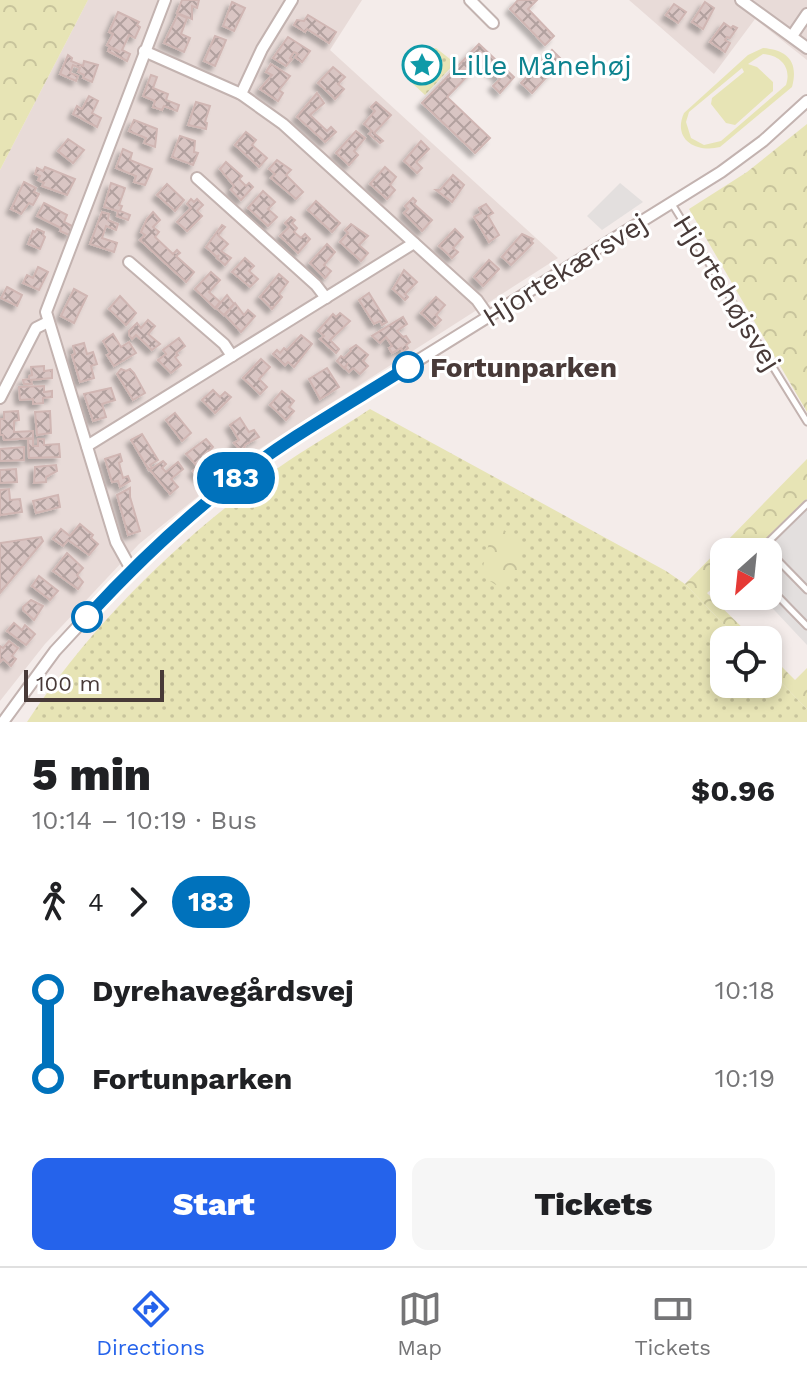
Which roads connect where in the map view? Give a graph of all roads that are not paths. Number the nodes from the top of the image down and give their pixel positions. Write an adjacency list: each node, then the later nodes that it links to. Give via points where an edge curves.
1 (165, 0): 9 (street)
2 (292, 0): 10 (street)
3 (470, 0): 6 (street)
4 (741, 0): 7 (street)
5 (807, 14): 7 (street)
6 (493, 23)
7 (792, 36): 8 (street)
8 (807, 48)
9 (144, 51): 10 (street); 18 (street, via 47,305)
10 (241, 94): 14 (street, via 283,124)
11 (807, 101): 13 (street, Hjortekærsvej, via 763,141)
12 (197, 178): 16 (street)
13 (672, 204): 17 (street, Hjortekærsvej); 21 (lane, Hjortehøjsvej)
14 (414, 243): 16 (street); 17 (street)
15 (129, 262): 19 (street)
16 (326, 298): 19 (street)
17 (489, 317): 26 (street, Hjortekærsvej, via 277,449)
18 (48, 322): 20 (street, via 36,328); 22 (street)
19 (232, 356): 22 (street)
20 (0, 398)
21 (807, 422)
22 (87, 446): 26 (street, via 116,542)
23 (807, 504): 24 (lane)
24 (772, 538)
25 (782, 564): 27 (lane)
26 (131, 569): 30 (street, Hjortekærsvej, via 55,651)
27 (807, 590)
28 (782, 600): 29 (lane)
29 (807, 626)
30 (3, 722)

